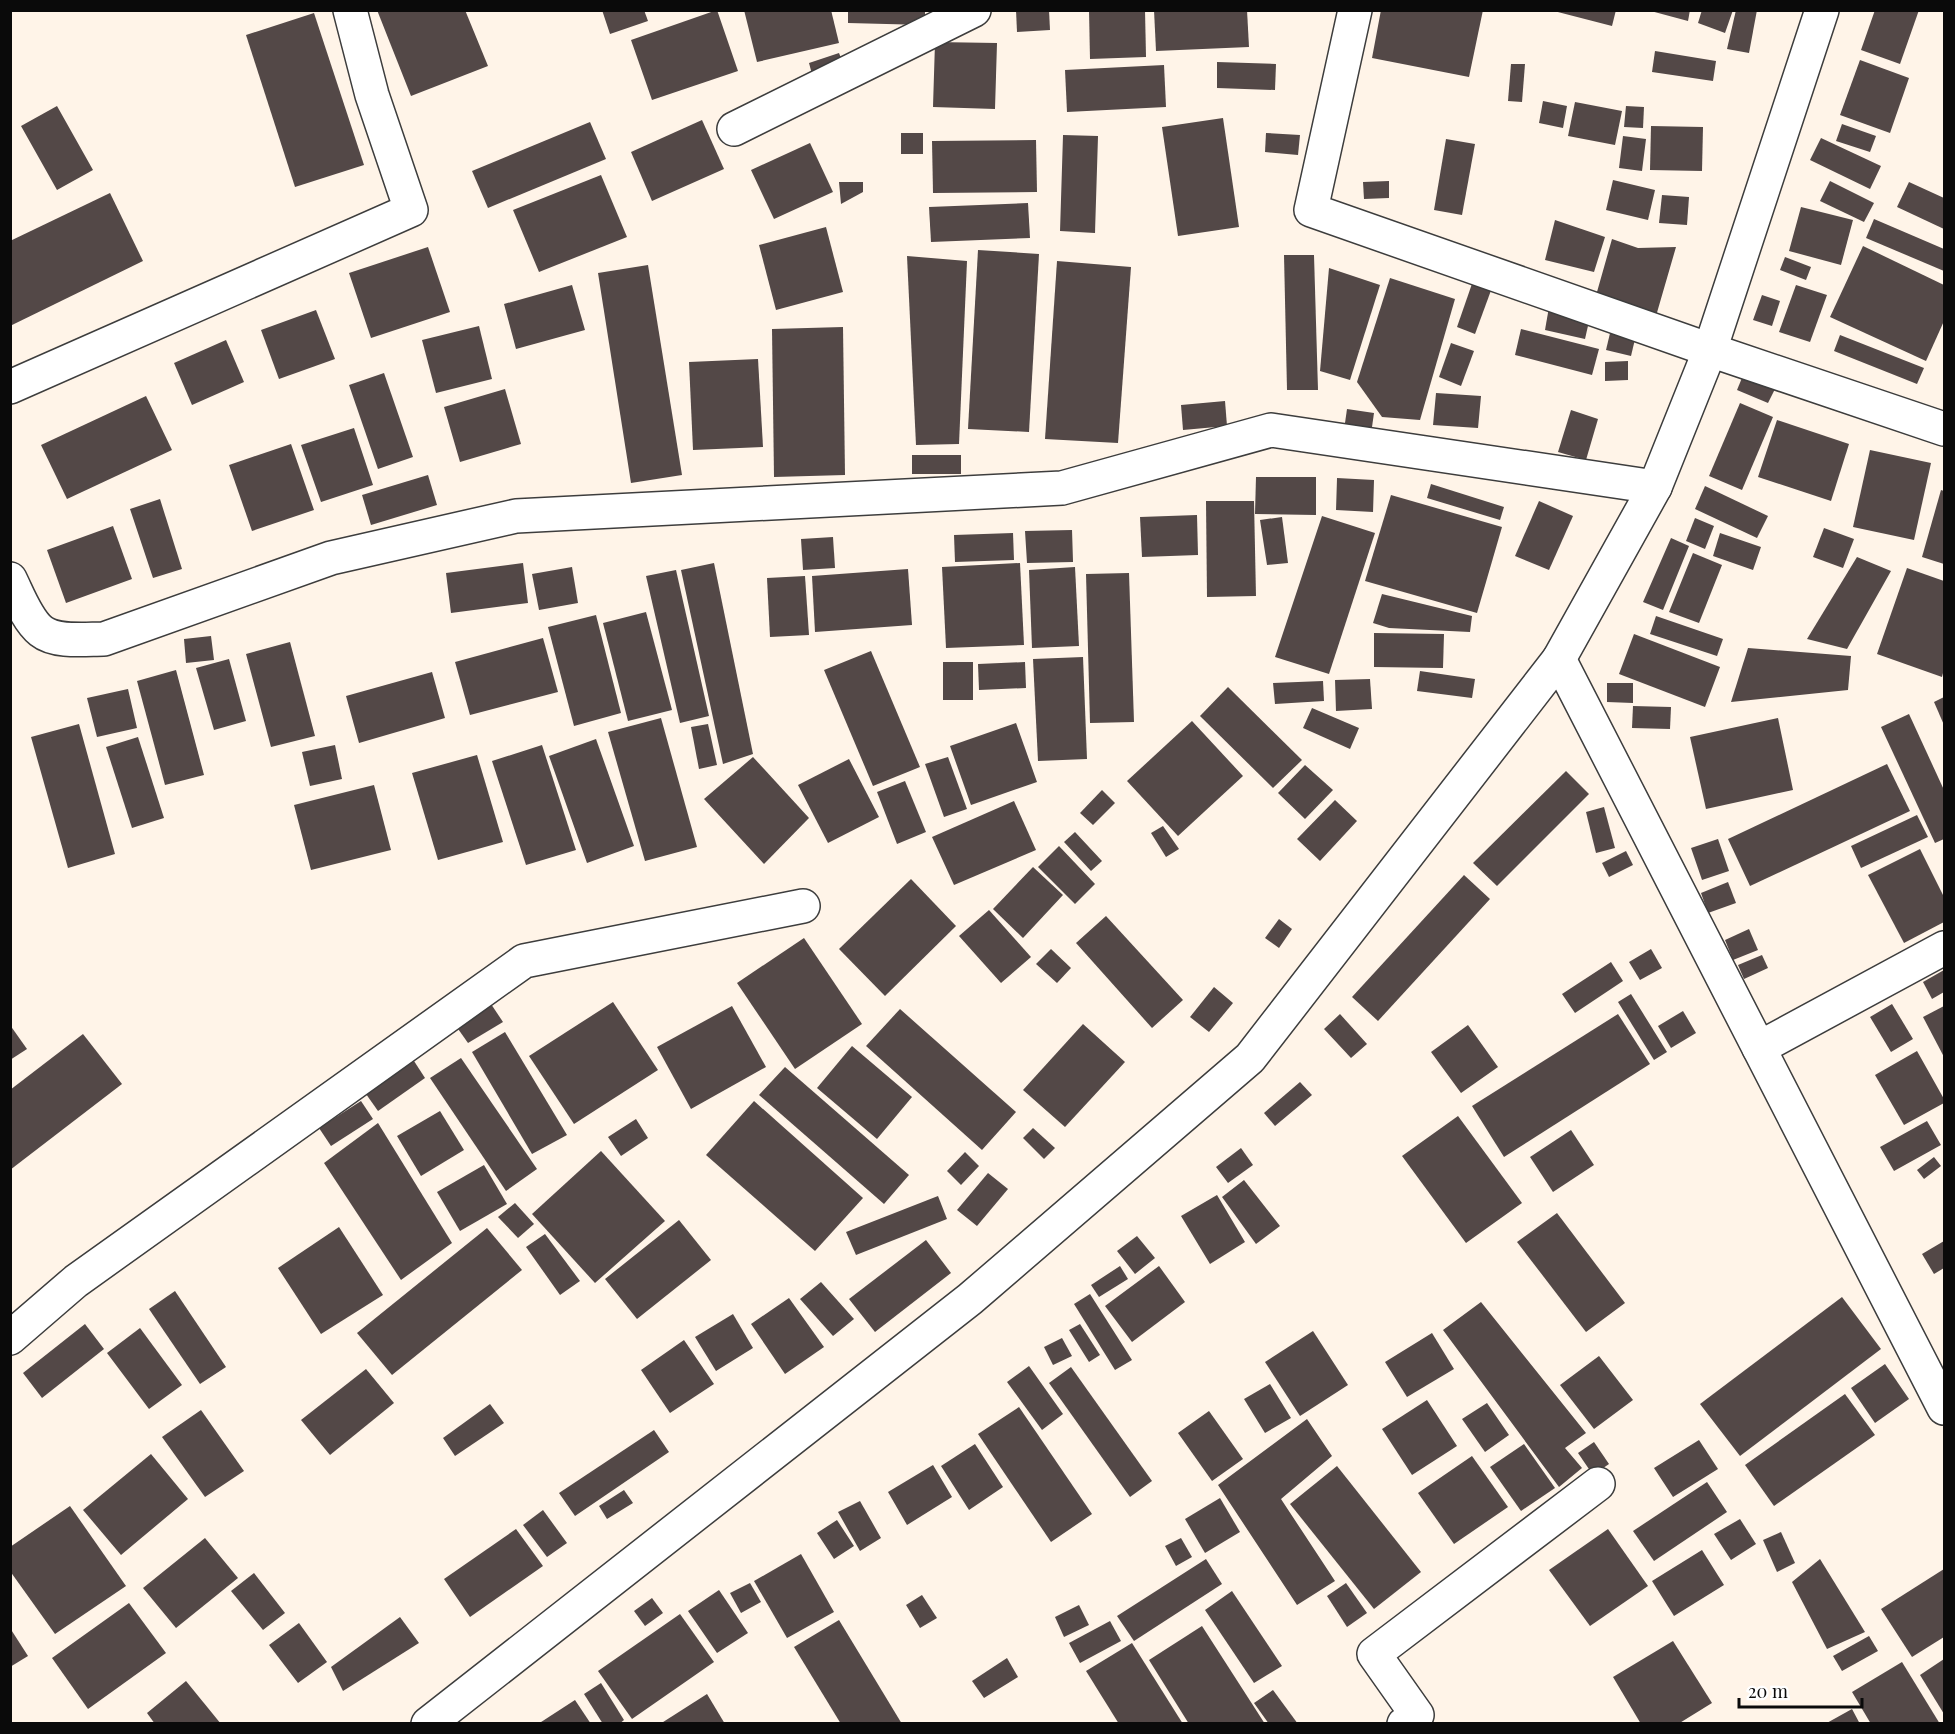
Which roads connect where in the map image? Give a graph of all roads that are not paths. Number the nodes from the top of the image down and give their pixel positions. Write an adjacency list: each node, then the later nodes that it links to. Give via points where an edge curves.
1 (350, 10): 7 (street, via 372,95 411,210)
2 (974, 10): 5 (street)
3 (1355, 10): 6 (street, via 1311,210)
4 (1822, 10): 6 (street)
5 (734, 129)
6 (1710, 350): 8 (street); 9 (street)
7 (10, 387)
8 (1944, 429)
9 (1655, 487): 10 (street, via 1271,430 1062,488 516,516 332,558 104,639 65,640 41,632 25,611); 11 (street)
10 (10, 579)
11 (1559, 660): 14 (street); 19 (street, via 1250,1058 970,1299)
12 (803, 906): 15 (street, via 524,961 76,1281)
13 (1944, 948): 14 (street)
14 (1759, 1048): 16 (street)
15 (10, 1338)
16 (1944, 1408)
17 (1599, 1484): 18 (street, via 1374,1654)
18 (1415, 1721)
19 (428, 1724)

